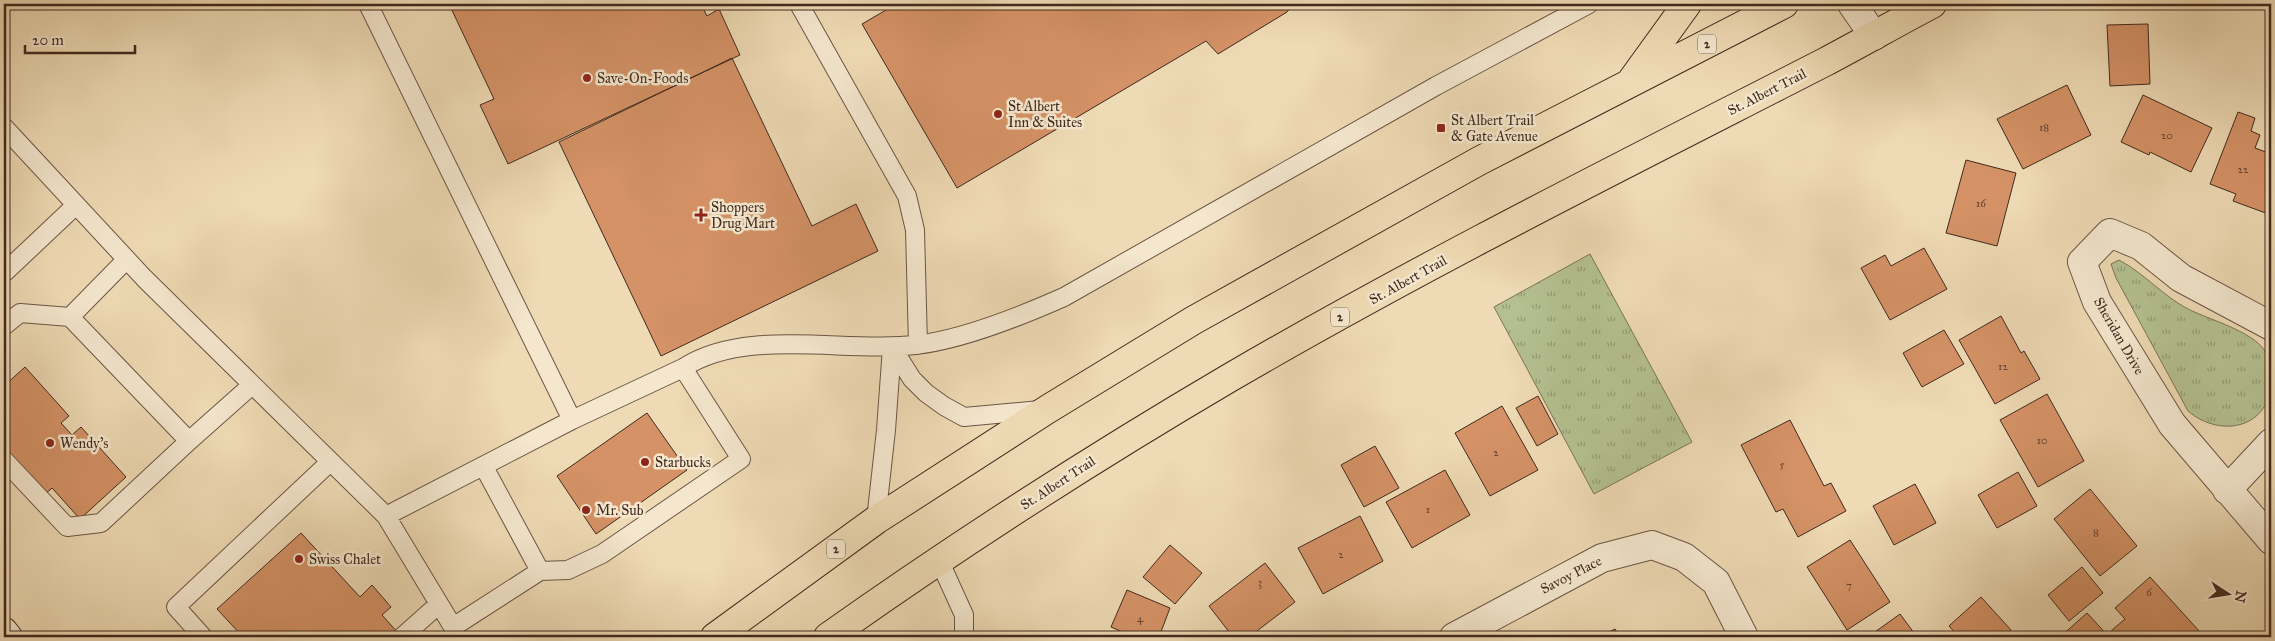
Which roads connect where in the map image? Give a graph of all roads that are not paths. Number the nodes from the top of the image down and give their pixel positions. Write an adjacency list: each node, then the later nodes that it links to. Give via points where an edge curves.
1 (368, 4): 22 (lane)
2 (799, 4): 17 (lane, via 907,196 915,237)
3 (1589, 4): 17 (lane, via 1436,86 1064,297 987,327)
4 (1687, 4): 9 (main road)
5 (1784, 4): 9 (main road, 2)
6 (1852, 4): 8 (street)
7 (1923, 6): 8 (main road, St. Albert Trail / 2)
8 (1874, 36): 32 (main road, St. Albert Trail / 2, via 1502,228 1233,376 1100,456)
9 (1629, 84): 21 (main road, 2, via 1479,161 1202,315)
10 (7, 138): 11 (lane)
11 (75, 206): 12 (lane); 13 (lane)
12 (126, 260): 14 (lane); 20 (lane)
13 (4, 273)
14 (70, 316): 15 (lane, via 20,313); 23 (lane)
15 (4, 326)
16 (2271, 326): 28 (street, Sheridan Drive, via 2181,278 2141,246 2110,233 2082,262 2097,302 2172,424)
17 (918, 345): 18 (lane)
18 (892, 347): 19 (lane, via 762,345 735,348 694,361); 21 (lane, via 912,379 926,393 964,417); 30 (lane)
19 (683, 368): 22 (lane); 33 (lane, via 741,459 602,554 568,570)
20 (252, 385): 23 (lane); 26 (lane)
21 (1048, 409): 30 (main road, 2)
22 (572, 420): 27 (lane)
23 (189, 441): 25 (lane, via 102,523 67,527)
24 (2271, 443): 28 (street)
25 (4, 460)
26 (330, 462): 29 (lane); 37 (lane, via 176,607)
27 (484, 467): 29 (lane); 33 (lane)
28 (2227, 490): 31 (street, Sheridan Drive)
29 (386, 516): 34 (lane)
30 (876, 520): 39 (main road, 2)
31 (2271, 540)
32 (940, 560): 40 (main road, St. Albert Trail / 2); 41 (lane, via 964,615)
33 (540, 571): 34 (lane, via 453,627)
34 (439, 604): 38 (lane)
35 (4, 632): 36 (street)
36 (8, 637)
37 (203, 637)
38 (402, 637)
39 (715, 637)
40 (828, 637)
41 (964, 637)
42 (1454, 637): 43 (street, Savoy Place, via 1602,558 1652,545 1684,557 1716,582)
43 (1744, 637)

